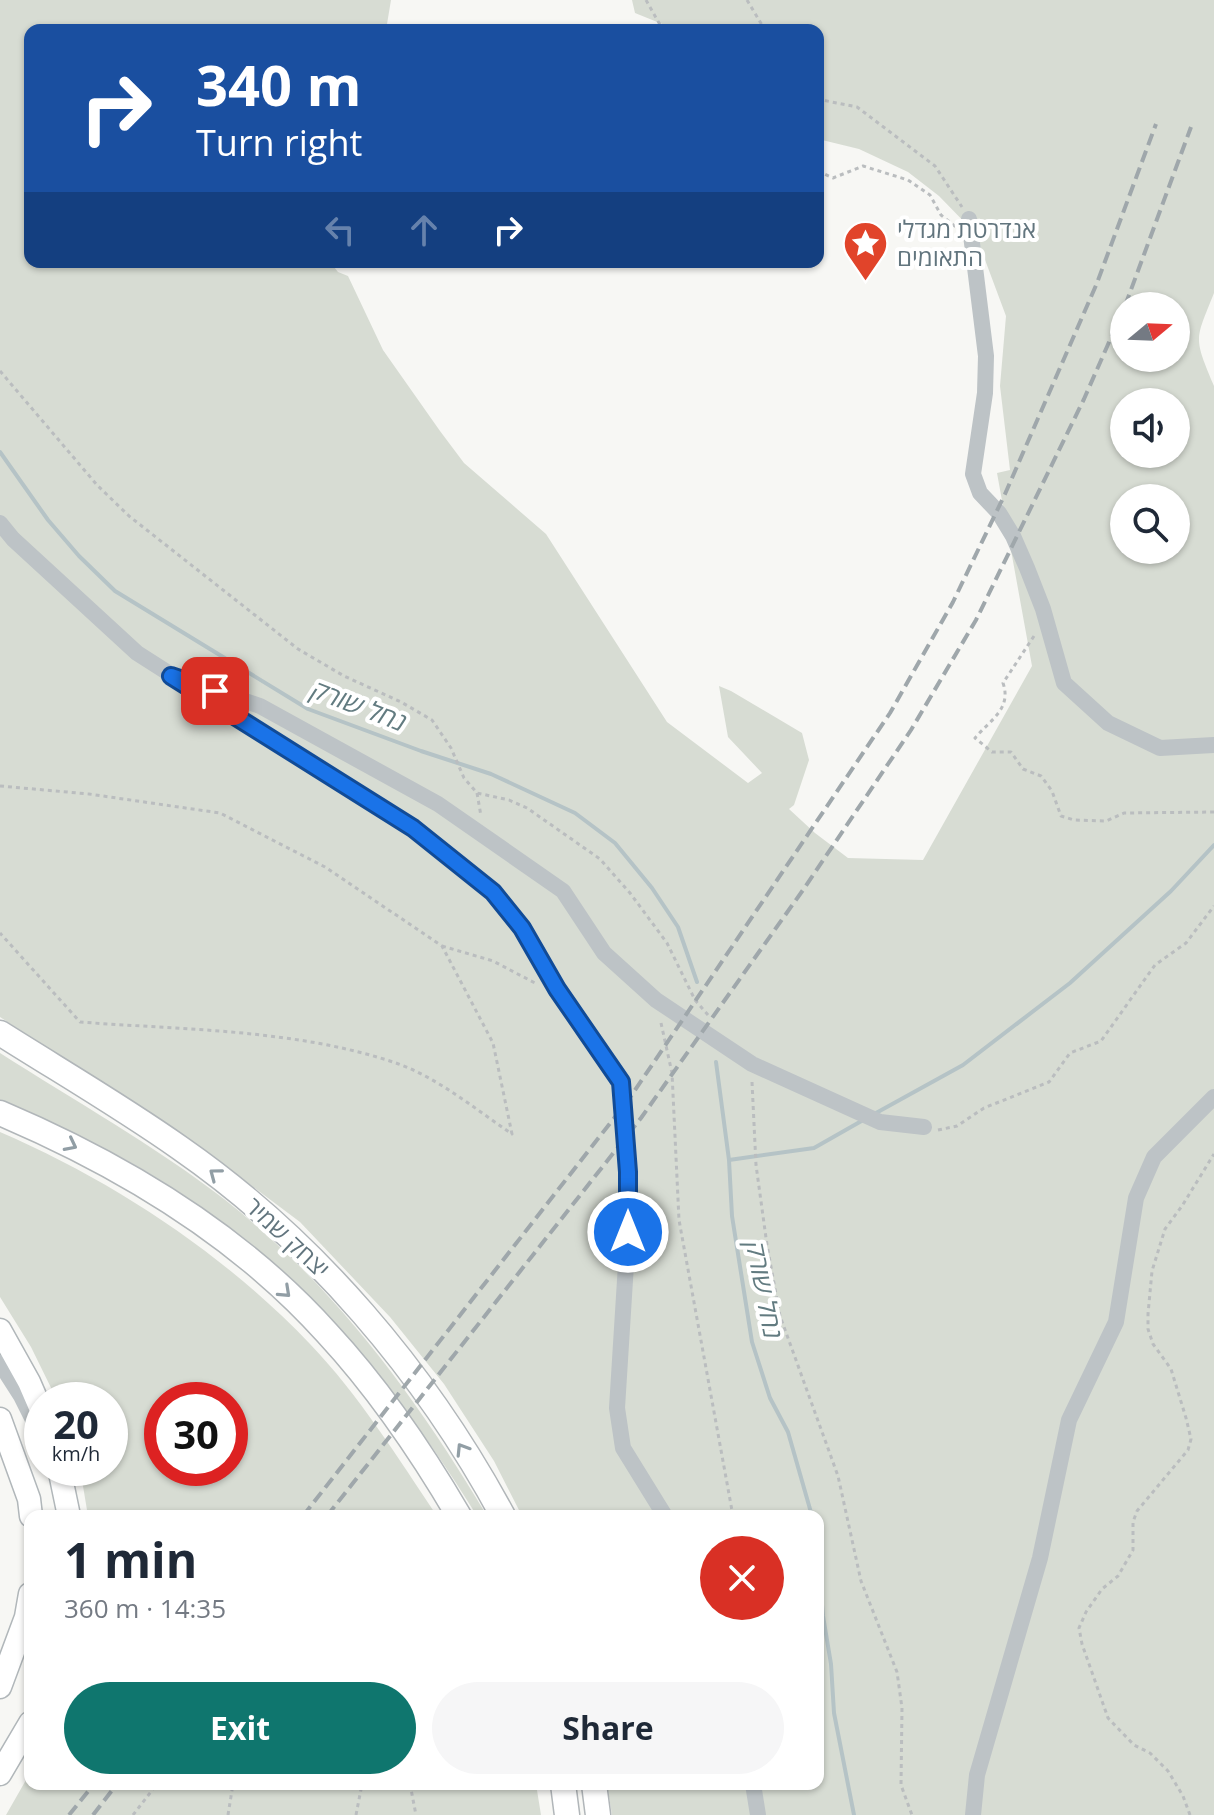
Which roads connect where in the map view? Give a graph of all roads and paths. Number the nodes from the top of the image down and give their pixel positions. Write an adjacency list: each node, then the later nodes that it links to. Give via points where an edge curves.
1 (646, 0): 3 (path)
2 (747, 0): 4 (path)
3 (660, 24)
4 (761, 24)
5 (824, 100): 6 (path, via 857,107 935,166)
6 (969, 219): 9 (street, via 986,356 973,474 1023,557 1064,683 1108,723 1160,748)
7 (0, 523): 8 (street, via 137,653)
8 (171, 676): 14 (street, via 433,842 493,892 522,928); 15 (street, via 260,706 438,804 563,891 604,953)
9 (1214, 745)
10 (0, 786): 13 (path, via 220,813 325,867)
11 (1214, 906): 19 (path, via 1186,943 1155,965 1101,1041 1070,1053 1049,1082 984,1108 957,1126 942,1131)
12 (0, 933): 13 (path, via 80,1022 297,1039 395,1062 512,1134 493,1043)
13 (442, 946): 14 (path)
14 (557, 989): 32 (street, via 621,1082 628,1232 617,1408 623,1448)
15 (656, 1000): 19 (street, via 752,1064 880,1122); 33 (path, via 672,1073 679,1220)
16 (0, 1033): 31 (highway, יצחק שמיר, one-way to 16, via 401,1361 334,1281 280,1228 181,1149)
17 (1214, 1097): 54 (street, via 1154,1157 1136,1198 1116,1322 1069,1420 1040,1558 977,1775)
18 (0, 1113): 30 (highway, יצחק שמיר, one-way to 30, via 51,1134 149,1188 278,1285 362,1373)
19 (924, 1127)
20 (1214, 1154): 55 (path, via 1165,1229 1152,1271 1148,1314 1153,1344 1171,1369 1186,1418 1188,1450 1137,1511 1133,1550 1079,1628 1108,1718 1168,1771)
21 (0, 1330): 23 (main road)
22 (0, 1363): 24 (street)
23 (29, 1382)
24 (24, 1402)
25 (0, 1404): 28 (street)
26 (0, 1419): 28 (main road)
27 (61, 1486): 29 (main road)
28 (30, 1507)
29 (67, 1510)
30 (455, 1510)
31 (499, 1510)
32 (661, 1510)
33 (732, 1510)
34 (24, 1622): 35 (main road)
35 (0, 1687)
36 (24, 1733): 37 (main road)
37 (0, 1774)
38 (901, 1785): 53 (path)
39 (152, 1790): 46 (path)
40 (232, 1790): 47 (path)
41 (361, 1790): 48 (path)
42 (411, 1790): 49 (path)
43 (564, 1790): 50 (highway)
44 (595, 1790): 51 (highway)
45 (754, 1790): 52 (street)
46 (133, 1815)
47 (228, 1815)
48 (356, 1815)
49 (416, 1815)
50 (567, 1815)
51 (598, 1815)
52 (758, 1815)
53 (912, 1815)
54 (973, 1815)
55 (1190, 1815)

